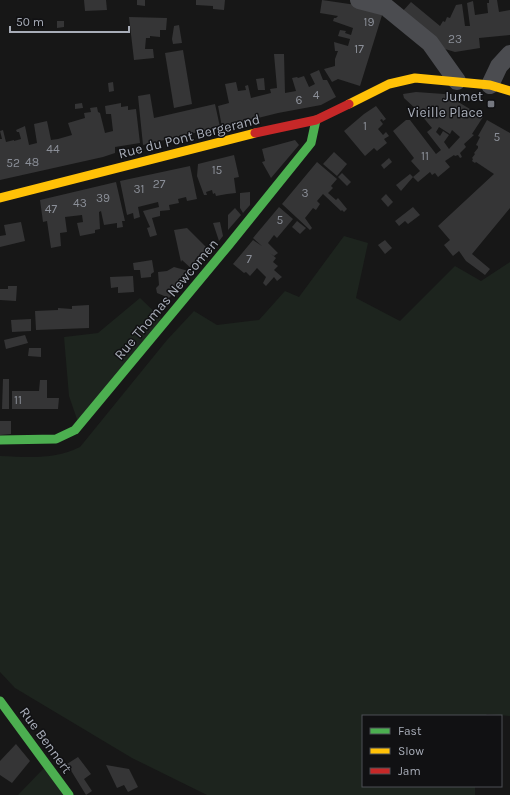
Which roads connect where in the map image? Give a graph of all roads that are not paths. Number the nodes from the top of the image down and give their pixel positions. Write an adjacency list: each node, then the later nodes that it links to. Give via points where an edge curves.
1 (359, 0): 3 (street, via 386,7 430,43)
2 (510, 54): 4 (street, via 499,66)
3 (457, 81): 4 (street, Rue du Pont Bergerand); 6 (street, Rue du Pont Bergerand, via 415,78 389,84)
4 (490, 85): 5 (street, Rue du Pont Bergerand)
5 (510, 91)
6 (316, 120): 7 (street, Rue du Pont Bergerand); 8 (street, Rue Thomas Newcomen, via 311,143 75,430 56,439)
7 (0, 198)
8 (0, 440)
9 (0, 701): 10 (street, Rue Bennert)
10 (69, 795)

